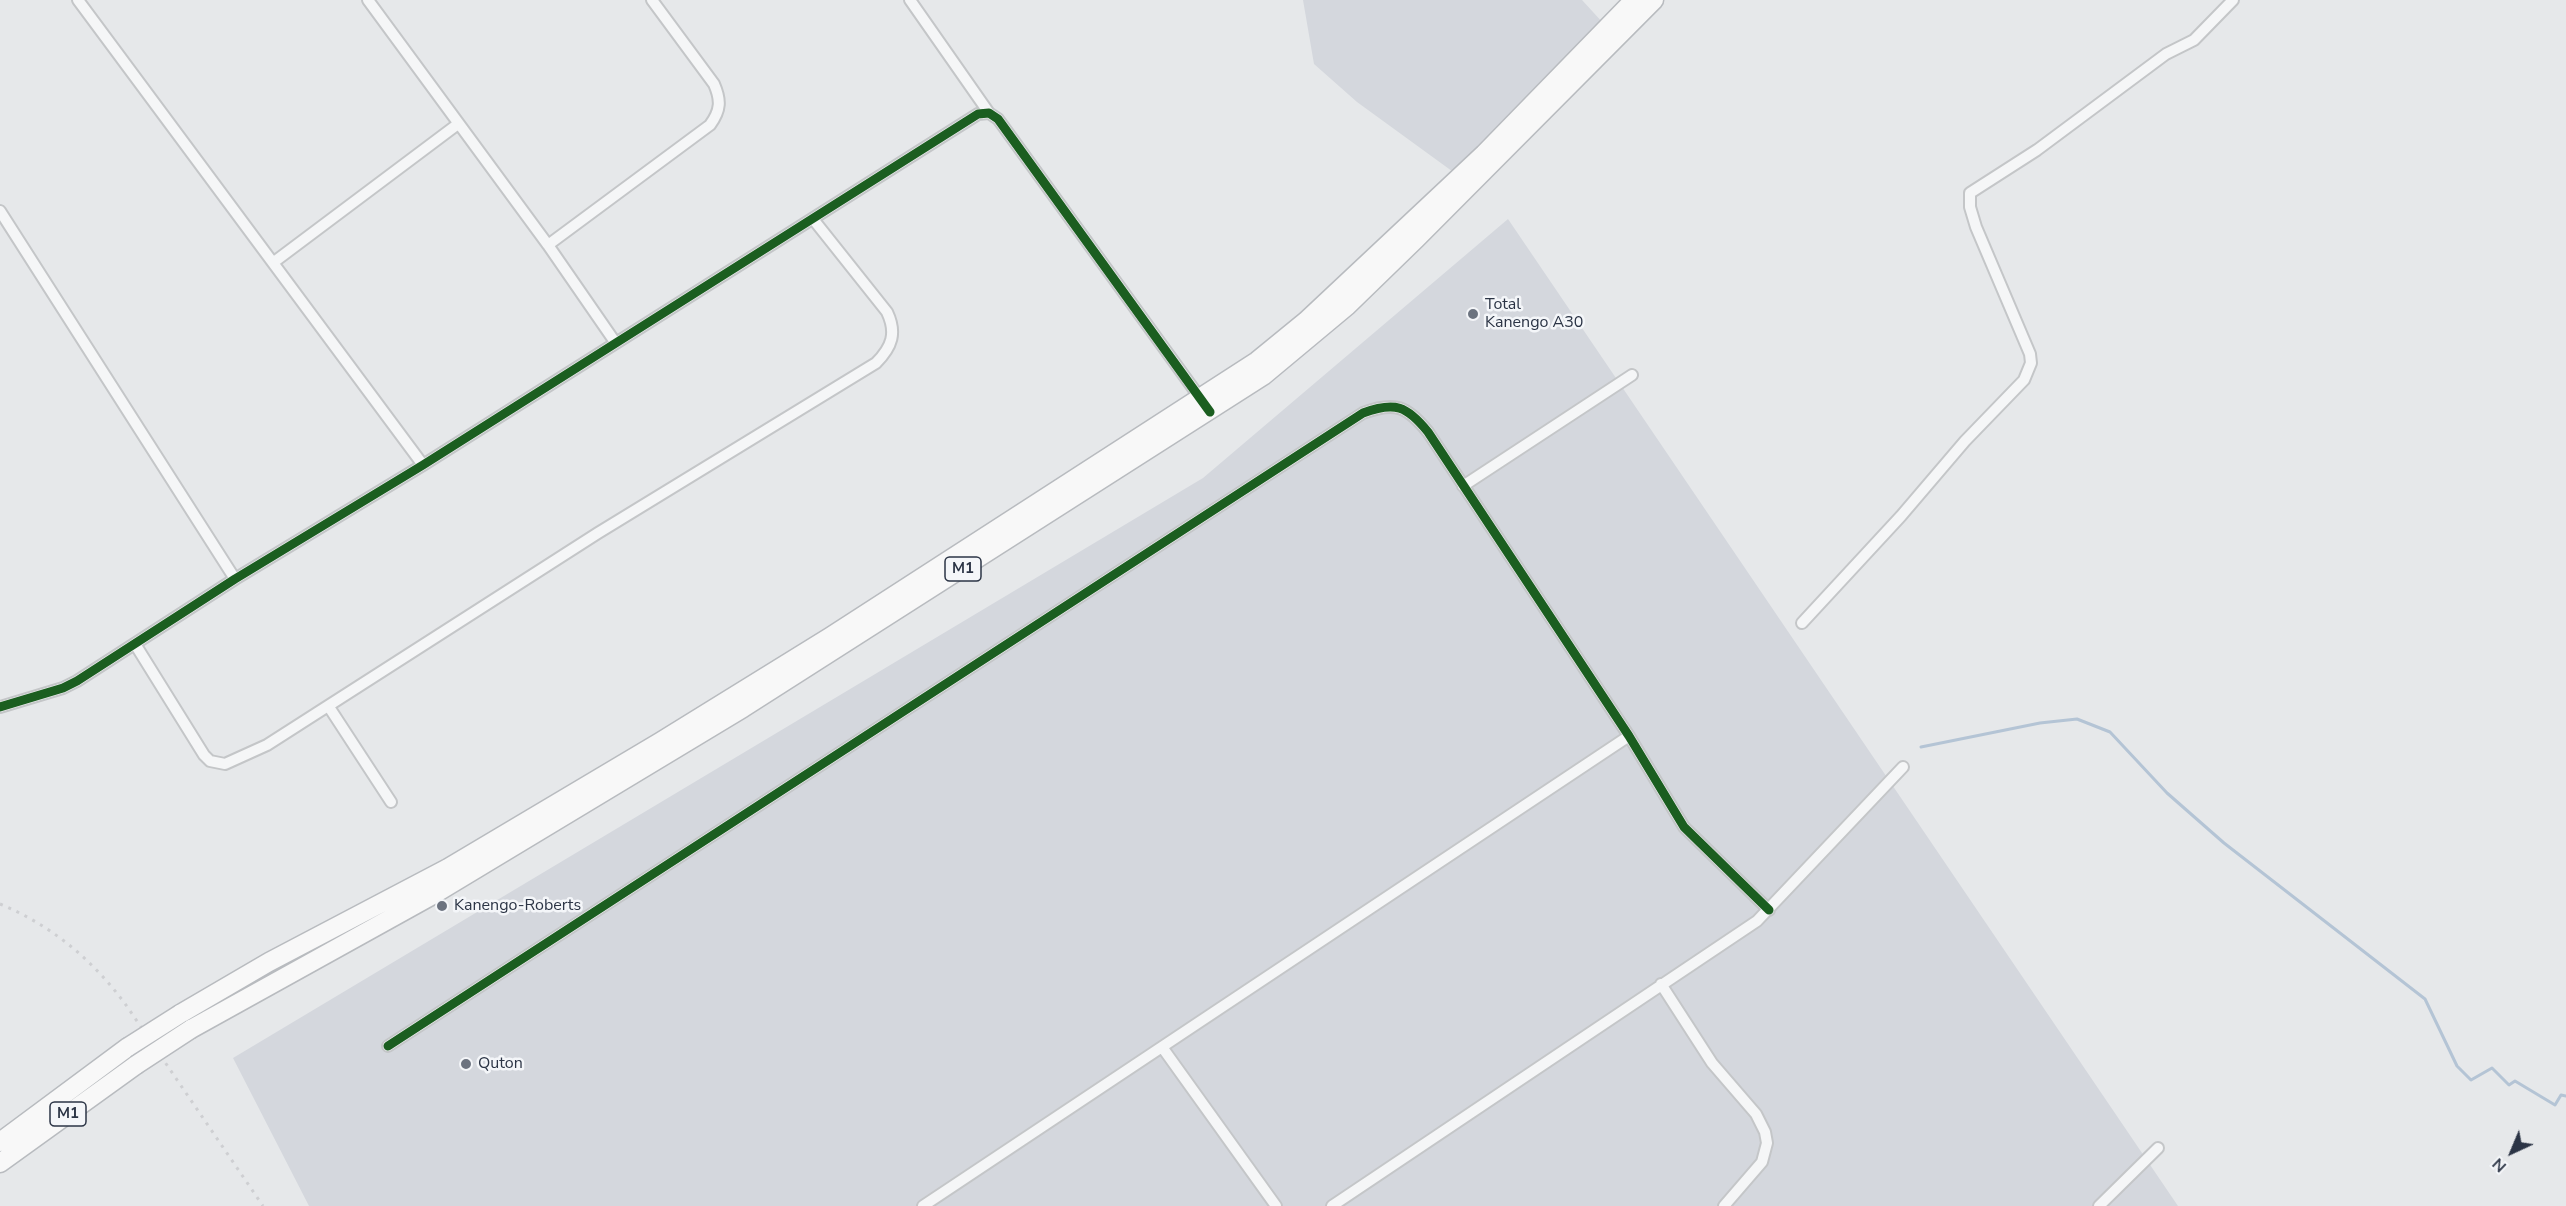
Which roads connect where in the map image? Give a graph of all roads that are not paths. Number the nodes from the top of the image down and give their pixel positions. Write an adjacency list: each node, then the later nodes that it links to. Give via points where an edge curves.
1 (78, 0): 13 (street)
2 (368, 0): 9 (street)
3 (652, 0): 12 (street, via 714,84 720,105 716,116)
4 (910, 0): 8 (street)
5 (1634, 0): 16 (highway, M1, via 1484,154 1306,321)
6 (1654, 0): 16 (highway, M1, via 1347,306 1263,376)
7 (2233, 0): 20 (street, via 2194,40 2166,54 2037,150 1970,193 1976,227 2030,354 2028,372)
8 (989, 113): 11 (street, via 967,119); 16 (street, via 998,119)
9 (458, 124): 12 (street); 13 (street)
10 (0, 211): 19 (street)
11 (813, 219): 14 (street); 23 (street, via 887,312 893,334 885,354)
12 (548, 245): 14 (street)
13 (274, 262): 17 (street)
14 (615, 342): 17 (street)
15 (1632, 375): 18 (street)
16 (1205, 405): 31 (highway, M1, bridge, via 660,742 448,868 180,1014 128,1047); 33 (highway, M1, bridge, via 743,708 431,896 191,1029)
17 (423, 465): 19 (street)
18 (1463, 486): 24 (street); 29 (street, via 1417,418 1388,405 1363,414)
19 (235, 579): 21 (street)
20 (1802, 623)
21 (135, 644): 22 (street, via 63,687); 23 (street, via 210,761 235,761)
22 (0, 707)
23 (329, 707): 26 (street)
24 (1629, 736): 27 (street, via 1684,826); 30 (street)
25 (1903, 767): 27 (street)
26 (391, 802)
27 (1769, 910): 28 (street)
28 (1661, 984): 36 (street); 37 (street, via 1713,1063 1756,1114 1766,1132 1762,1162)
29 (388, 1046)
30 (1162, 1047): 34 (street); 35 (street)
31 (0, 1142)
32 (2158, 1148): 38 (street)
33 (0, 1163)
34 (923, 1206)
35 (1276, 1206)
36 (1332, 1206)
37 (1724, 1206)
38 (2099, 1206)

